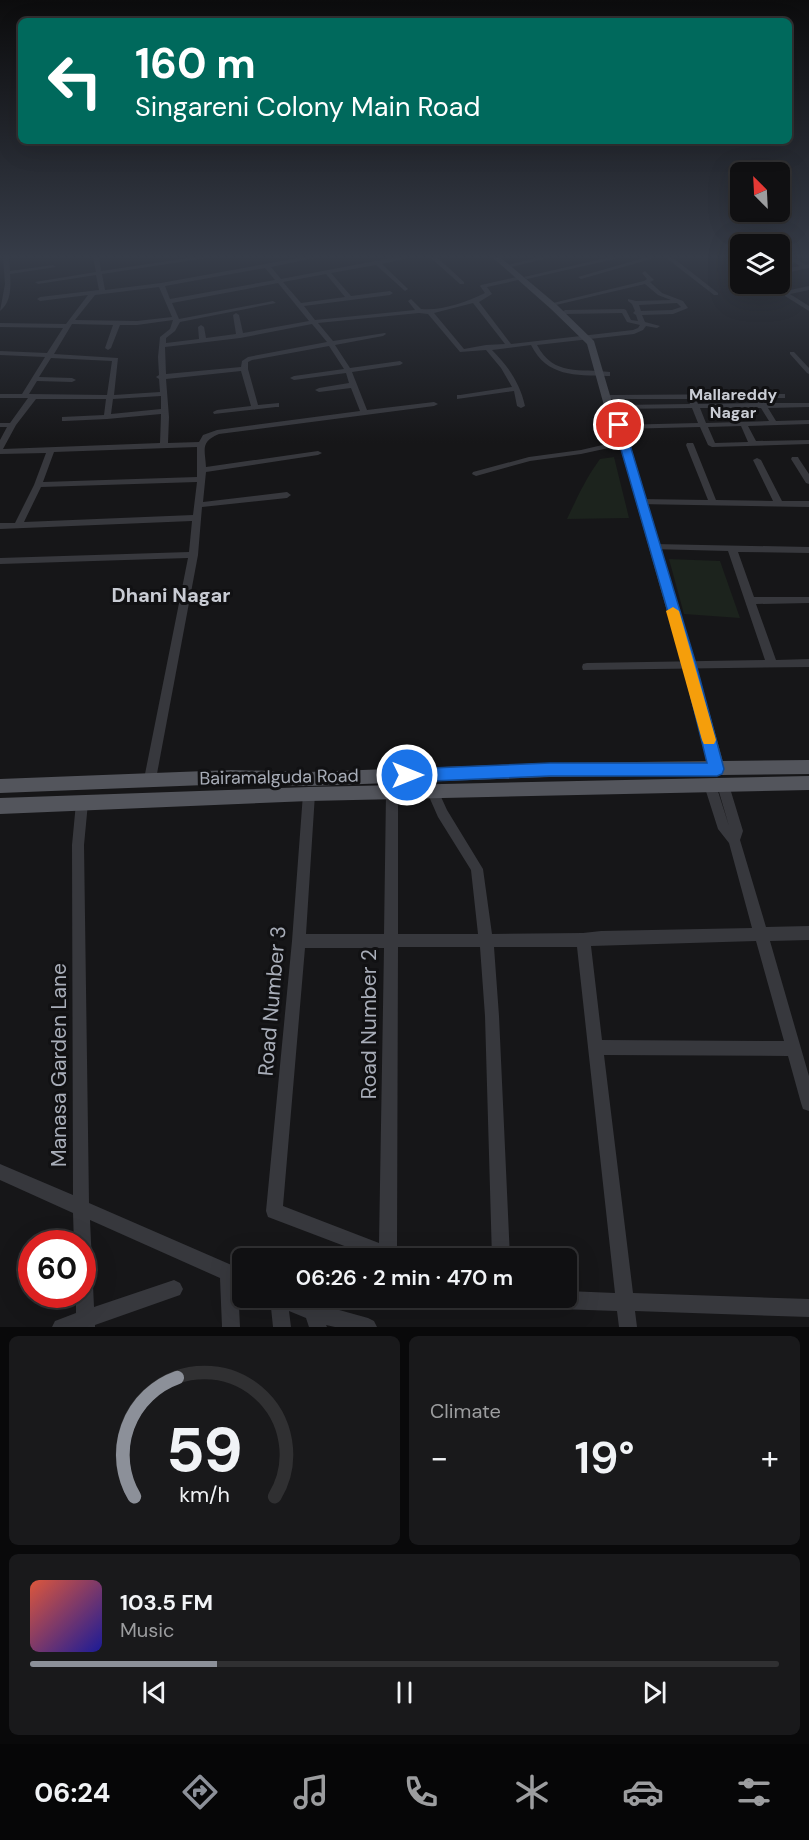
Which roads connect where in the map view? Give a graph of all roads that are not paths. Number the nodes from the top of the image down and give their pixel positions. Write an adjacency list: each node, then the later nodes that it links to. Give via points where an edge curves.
1 (73, 319): 15 (street)
2 (183, 319): 12 (street)
3 (237, 319): 21 (street)
4 (310, 319): 13 (street)
5 (339, 319): 13 (street)
6 (436, 319): 28 (street, via 462,351)
7 (488, 319): 27 (street)
8 (570, 319): 22 (street)
9 (572, 319): 22 (street)
10 (628, 319): 16 (street)
11 (640, 319): 16 (street)
12 (177, 320): 14 (street); 26 (street)
13 (312, 322): 21 (street); 24 (street)
14 (117, 323): 15 (street); 29 (street)
15 (69, 324): 17 (street); 32 (street)
16 (643, 325): 18 (street); 22 (street, via 634,332)
17 (0, 326)
18 (657, 326)
19 (201, 327): 23 (street)
20 (383, 334): 24 (street)
21 (240, 336): 23 (street)
22 (589, 336): 25 (street); 37 (street)
23 (203, 340): 26 (street)
24 (330, 342): 34 (street, via 263,354 245,361); 35 (street)
25 (533, 343): 27 (street); 37 (street, via 538,356 555,368)
26 (162, 345): 38 (street)
27 (509, 345): 28 (street)
28 (486, 347): 44 (street, via 506,366)
29 (108, 348)
30 (0, 353): 32 (street)
31 (792, 353): 36 (street)
32 (49, 355): 40 (street); 51 (street, via 116,359)
33 (400, 363): 35 (street)
34 (243, 369): 38 (street); 63 (street)
35 (348, 370): 39 (street); 42 (street)
36 (809, 372)
37 (604, 374): 53 (street)
38 (160, 377): 45 (street)
39 (294, 378)
40 (37, 379): 41 (street); 47 (street)
41 (72, 380)
42 (354, 385): 43 (street); 66 (street)
43 (319, 390)
44 (517, 392): 52 (street); 55 (street); 59 (street)
45 (163, 394): 51 (street); 64 (street)
46 (0, 396): 47 (street)
47 (24, 396): 50 (street)
48 (757, 396): 49 (street); 54 (street); 60 (street)
49 (782, 396)
50 (33, 397): 51 (street); 74 (street)
51 (110, 397): 67 (street)
52 (460, 397)
53 (611, 397): 54 (street); 61 (street); 75 (street, via 613,420)
54 (691, 397): 62 (street)
55 (486, 399)
56 (276, 405): 63 (street)
57 (434, 405): 66 (street)
58 (809, 405): 60 (street)
59 (521, 406)
60 (764, 406): 62 (street); 71 (street)
61 (618, 407): 62 (street); 75 (street, via 622,420)
62 (697, 407): 72 (street)
63 (255, 408): 65 (street)
64 (165, 411): 67 (street); 81 (street)
65 (217, 412)
66 (364, 413): 78 (street, via 217,432)
67 (107, 417): 68 (street)
68 (65, 419)
69 (809, 422): 71 (street)
70 (743, 423): 71 (street); 72 (street); 79 (street)
71 (774, 423)
72 (703, 424): 75 (street); 79 (street, via 712,445)
73 (0, 425): 74 (street)
74 (12, 425): 82 (street)
75 (619, 425): 76 (street)
76 (624, 442): 87 (street, via 529,459); 92 (street)
77 (809, 442): 79 (street)
78 (201, 444): 81 (street); 88 (street)
79 (753, 444)
80 (690, 445): 93 (street)
81 (164, 446): 83 (street)
82 (0, 450): 83 (street)
83 (51, 450): 90 (street)
84 (318, 453): 88 (street)
85 (795, 459): 89 (street)
86 (757, 460): 94 (street)
87 (476, 474)
88 (202, 475): 90 (street); 96 (street)
89 (809, 481)
90 (38, 485): 98 (street)
91 (287, 495): 96 (street)
92 (640, 502): 93 (street); 100 (street)
93 (713, 503): 94 (street)
94 (779, 504): 95 (street)
95 (809, 504)
96 (200, 505): 97 (street)
97 (198, 518): 98 (street); 103 (street)
98 (18, 525): 99 (street)
99 (0, 526)
100 (654, 547): 101 (street); 108 (street)
101 (732, 549): 102 (street); 106 (street)
102 (809, 550)
103 (193, 555): 104 (street); 112 (street)
104 (0, 561)
105 (809, 600): 106 (street)
106 (749, 601): 109 (street)
107 (809, 663): 109 (street)
108 (689, 664): 109 (street); 110 (street); 113 (street)
109 (772, 664)
110 (587, 667)
111 (809, 766): 113 (main road, Bairamalguda Road)
112 (150, 779): 113 (main road, Bairamalguda Road, via 309,779 550,770); 115 (main road, Bairamalguda Road)
113 (716, 780): 114 (main road, Bairamalguda Road); 116 (main road, Bairamalguda Road); 122 (street, via 724,830 734,840)
114 (809, 783)
115 (0, 786)
116 (433, 792): 117 (main road, Bairamalguda Road); 124 (street, via 477,869)
117 (392, 793): 118 (main road, Bairamalguda Road); 123 (street, Road Number 2)
118 (309, 794): 119 (main road, Bairamalguda Road); 126 (street, Road Number 3)
119 (81, 802): 120 (main road, Bairamalguda Road); 131 (street, Manasa Garden Lane)
120 (0, 806)
121 (809, 933): 122 (street)
122 (762, 934): 125 (street); 128 (street)
123 (391, 939): 124 (street); 126 (street); 133 (street, Road Number 2)
124 (486, 939): 125 (street); 134 (street)
125 (584, 940): 127 (street)
126 (300, 941): 132 (street, Road Number 3, via 274,1211)
127 (598, 1047): 128 (street); 138 (street)
128 (794, 1049): 129 (street)
129 (809, 1103)
130 (0, 1172): 131 (street)
131 (81, 1208): 135 (street); 144 (street, Manasa Garden Lane)
132 (370, 1248)
133 (393, 1248)
134 (501, 1248)
135 (232, 1273)
136 (174, 1289): 144 (street)
137 (577, 1300): 138 (street)
138 (625, 1302): 142 (street); 149 (street)
139 (233, 1308): 146 (street)
140 (281, 1308): 147 (street)
141 (297, 1308): 143 (street)
142 (809, 1308)
143 (316, 1320): 148 (street)
144 (86, 1322): 145 (street)
145 (61, 1327)
146 (231, 1327)
147 (282, 1327)
148 (368, 1327)
149 (628, 1327)

